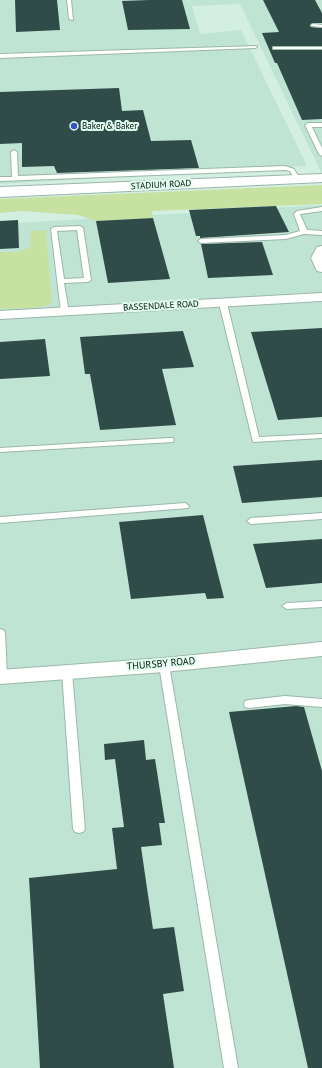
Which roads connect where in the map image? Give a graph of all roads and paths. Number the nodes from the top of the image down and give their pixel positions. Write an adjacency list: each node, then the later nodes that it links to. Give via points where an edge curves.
1 (69, 0): 2 (lane)
2 (72, 19)
3 (313, 25): 4 (lane)
4 (322, 26)
5 (255, 47): 8 (lane)
6 (275, 48): 7 (lane)
7 (322, 48)
8 (0, 56)
9 (322, 125): 11 (lane, via 308,125)
10 (14, 152): 14 (lane)
11 (322, 154)
12 (322, 178): 15 (street, STADIUM ROAD)
13 (0, 179): 14 (lane)
14 (15, 179): 15 (lane, via 285,168 292,170)
15 (297, 179): 16 (street, STADIUM ROAD)
16 (0, 192)
17 (322, 210): 18 (lane, via 297,214)
18 (304, 232): 19 (lane); 20 (lane, via 286,237)
19 (322, 233)
20 (201, 241)
21 (322, 250): 22 (street, via 318,258)
22 (322, 268)
23 (61, 281): 23 (lane, via 54,229 80,228 88,280); 26 (lane)
24 (322, 297): 25 (street, BASSENDALE ROAD)
25 (223, 303): 26 (street, BASSENDALE ROAD); 28 (lane, via 256,440)
26 (65, 312): 27 (street, BASSENDALE ROAD)
27 (0, 315)
28 (322, 436)
29 (170, 440): 30 (lane)
30 (0, 450)
31 (185, 506): 33 (lane)
32 (322, 516): 34 (lane)
33 (0, 520)
34 (251, 521)
35 (322, 604): 36 (lane)
36 (287, 606)
37 (0, 632): 41 (lane)
38 (322, 649): 39 (street, THURSBY ROAD)
39 (164, 665): 40 (street, THURSBY ROAD); 45 (lane)
40 (67, 672): 41 (street, THURSBY ROAD); 44 (lane)
41 (1, 677)
42 (322, 703): 43 (lane, via 285,700)
43 (249, 704)
44 (79, 829)
45 (231, 1068)

